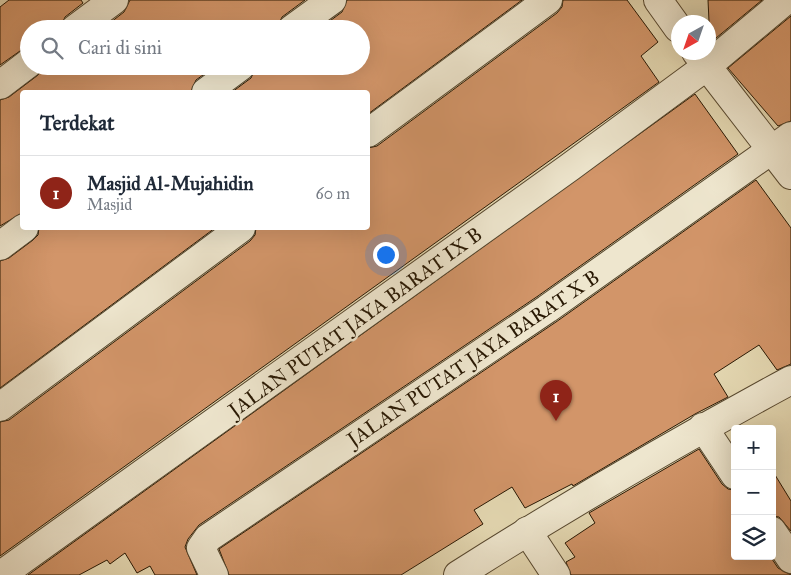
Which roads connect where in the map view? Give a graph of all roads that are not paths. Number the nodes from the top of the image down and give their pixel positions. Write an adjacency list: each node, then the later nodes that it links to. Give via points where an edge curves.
1 (114, 0): 7 (street)
2 (332, 0): 8 (street)
3 (548, 0): 15 (street)
4 (658, 0): 6 (street)
5 (786, 0): 9 (street, JALAN PUTAT JAYA BARAT IX B)
6 (671, 18)
7 (87, 20)
8 (304, 20)
9 (716, 49)
10 (701, 60): 16 (street); 28 (street, JALAN PUTAT JAYA BARAT IX B)
11 (20, 70): 13 (street)
12 (229, 75): 14 (street)
13 (0, 85)
14 (209, 90)
15 (370, 132)
16 (781, 144): 17 (street); 29 (street, JALAN PUTAT JAYA BARAT X B, via 539,315 205,541 202,551)
17 (791, 175)
18 (21, 230): 20 (street)
19 (238, 230): 22 (street)
20 (0, 246)
21 (791, 380): 23 (street)
22 (0, 407)
23 (703, 427): 24 (street); 25 (street)
24 (732, 470)
25 (527, 531): 30 (street); 31 (street)
26 (776, 537): 27 (street)
27 (791, 559)
28 (1, 575)
29 (214, 575)
30 (458, 575)
31 (556, 575)

